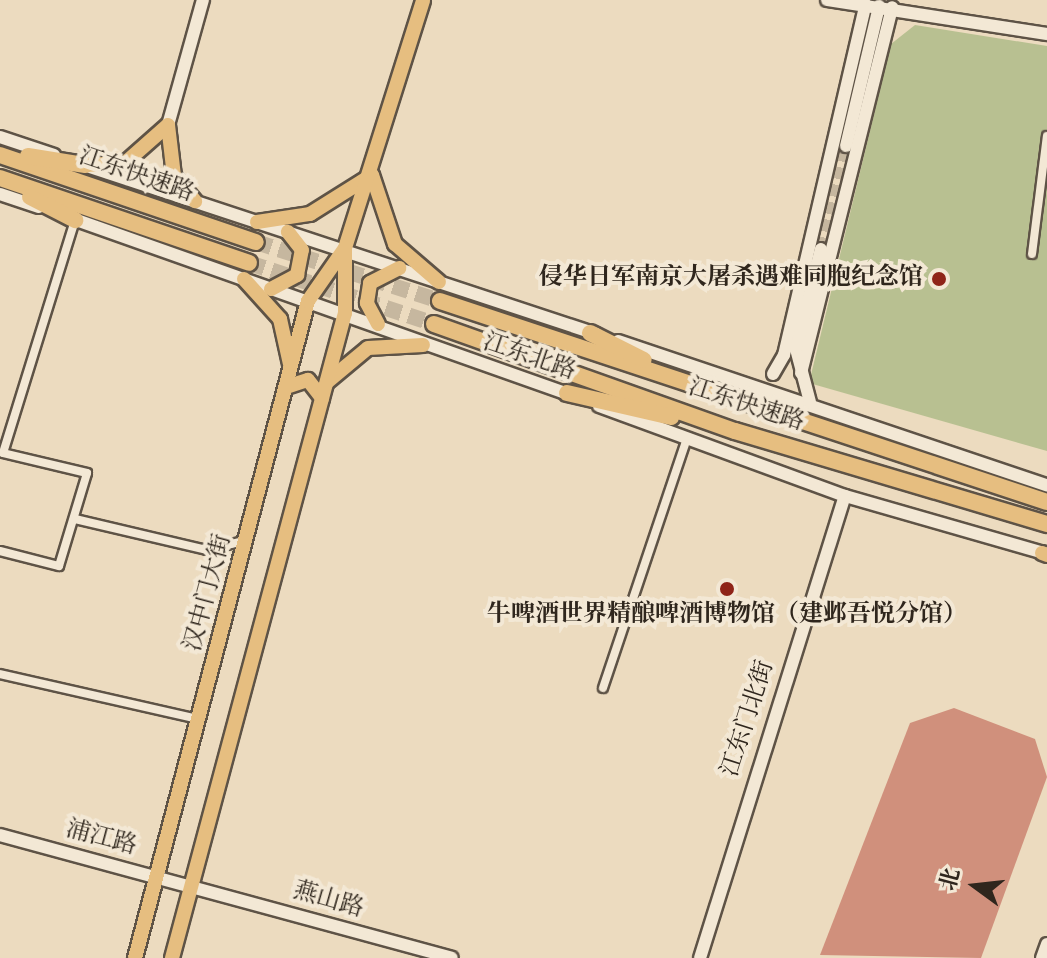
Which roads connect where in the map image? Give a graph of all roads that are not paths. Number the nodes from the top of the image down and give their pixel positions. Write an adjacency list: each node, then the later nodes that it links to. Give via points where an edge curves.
1 (203, 0): 6 (street)
2 (423, 0): 13 (main road, 汉中门大街)
3 (827, 0): 4 (street)
4 (879, 6): 5 (street); 9 (street); 11 (street)
5 (1047, 34)
6 (168, 125): 12 (main road, via 125,163); 18 (main road, via 174,176)
7 (1047, 136): 28 (street)
8 (0, 137): 12 (street, 江东北路)
9 (850, 151): 11 (street, via 840,163); 16 (street)
10 (0, 153): 12 (highway); 25 (highway, 江东快速路)
11 (831, 153): 15 (street)
12 (85, 165): 18 (street, 江东北路)
13 (372, 175): 22 (main road, via 310,214); 27 (main road, 汉中门大街); 31 (main road, via 395,244)
14 (0, 180): 21 (highway); 30 (highway, 江东快速路)
15 (825, 183): 16 (street, via 839,176); 19 (street)
16 (847, 187): 20 (street)
17 (0, 194): 21 (street, 江东北路)
18 (195, 201): 22 (street, 江东北路)
19 (819, 206): 20 (street, via 824,220); 24 (street)
20 (840, 214): 26 (street)
21 (75, 220): 30 (street, 江东北路); 52 (street)
22 (257, 222): 23 (street, 江东北路)
23 (288, 232): 27 (street, 江东北路); 32 (main road, via 302,250 297,275)
24 (812, 236): 26 (street, via 824,231); 43 (street, via 784,355)
25 (256, 242)
26 (827, 246): 40 (street); 42 (street)
27 (345, 248): 29 (street, 江东北路); 33 (main road, 汉中门大街); 35 (main road, 汉中门大街)
28 (1032, 254)
29 (399, 268): 31 (street, 江东北路); 36 (main road, via 370,283 367,303)
30 (246, 271): 32 (street, 江东北路); 41 (main road, via 280,319)
31 (439, 282): 38 (street, 江东北路)
32 (271, 289): 33 (street, 江东北路)
33 (308, 301): 35 (street, 江东北路); 41 (main road, 汉中门大街)
34 (440, 301): 46 (highway, 江东快速路)
35 (345, 313): 36 (street, 江东北路); 45 (main road, 汉中门大街)
36 (378, 324): 39 (street, 江东北路)
37 (434, 324): 53 (highway, 江东快速路)
38 (590, 333): 44 (street, 江东北路); 46 (highway)
39 (423, 345): 45 (main road, via 368,348); 48 (street, 江东北路)
40 (796, 349): 42 (street); 43 (street)
41 (290, 370): 47 (main road, 汉中门大街)
42 (801, 373): 50 (street)
43 (773, 374): 44 (street)
44 (747, 379): 50 (street, 江东北路)
45 (327, 382): 49 (main road, 汉中门大街)
46 (695, 386): 57 (highway, 江东快速路)
47 (286, 387): 49 (main road, via 308,380); 60 (main road, 汉中门大街)
48 (567, 393): 53 (highway); 54 (street, 江东北路)
49 (322, 398): 68 (main road, 汉中门大街)
50 (810, 402): 55 (street, 江东北路)
51 (0, 413): 52 (street)
52 (13, 416): 58 (street, via 3,453 87,473)
53 (735, 431): 59 (highway, 江东快速路)
54 (686, 441): 56 (street, 江东北路); 64 (street)
55 (1047, 485)
56 (845, 496): 62 (street, 江东北路); 73 (street, 江东门北街)
57 (1047, 502)
58 (75, 519): 60 (street, via 207,550); 61 (street, via 59,566)
59 (1047, 524)
60 (245, 541): 65 (main road, 汉中门大街)
61 (0, 551)
62 (1045, 554)
63 (0, 674): 65 (street)
64 (603, 688)
65 (198, 719): 67 (main road, 汉中门大街)
66 (0, 835): 67 (street, 浦江路)
67 (156, 876): 68 (street, 浦江路); 70 (main road, 汉中门大街)
68 (192, 885): 71 (main road, 汉中门大街); 72 (street, 燕山路)
69 (1047, 944): 74 (street)
70 (135, 958)
71 (172, 958)
72 (452, 958)
73 (700, 958)
74 (1042, 958)

